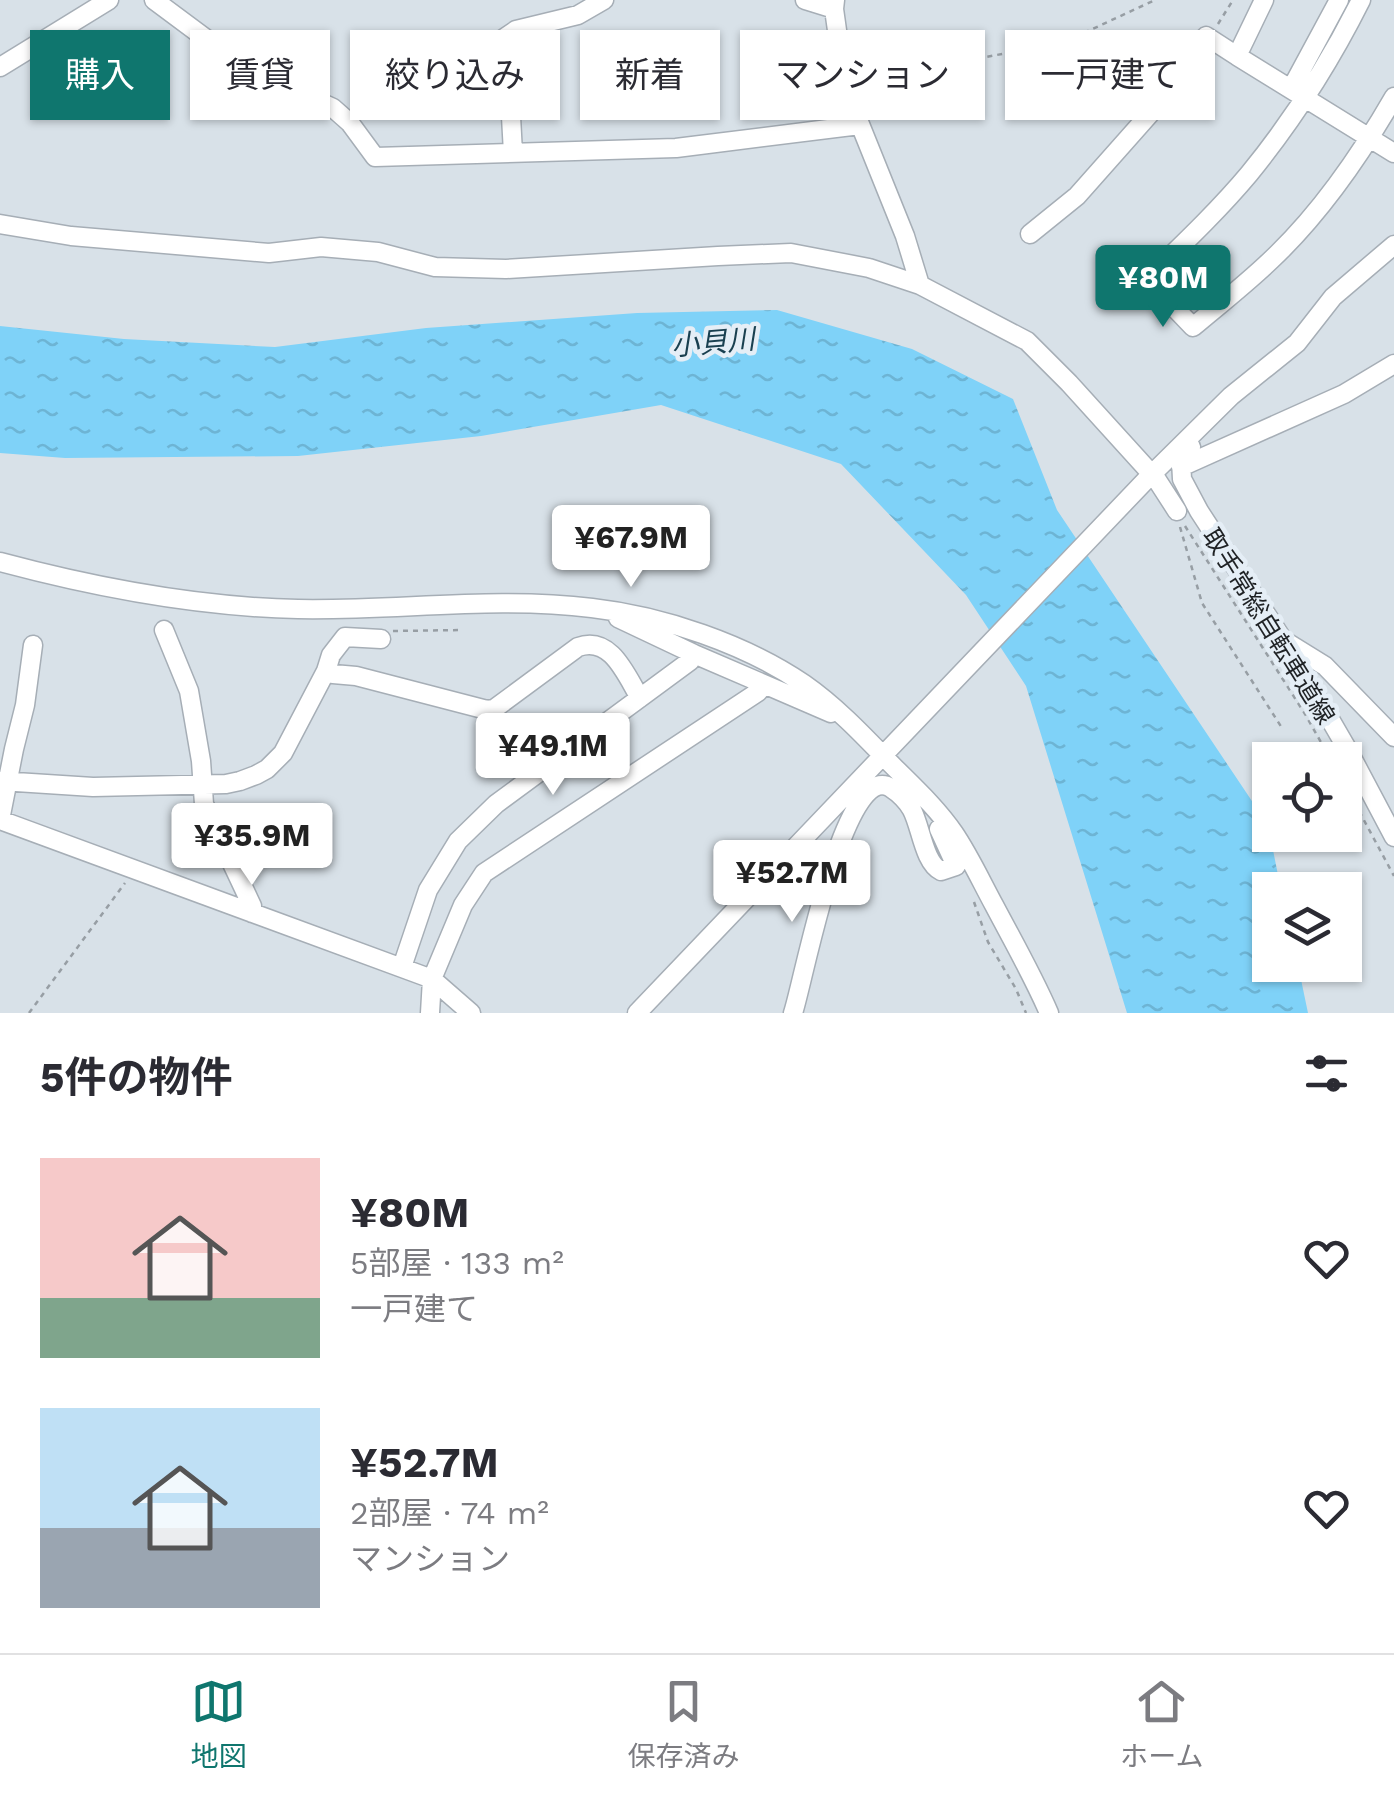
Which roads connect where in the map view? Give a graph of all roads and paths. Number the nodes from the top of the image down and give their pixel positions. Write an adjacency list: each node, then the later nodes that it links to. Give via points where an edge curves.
1 (109, 0): 18 (street)
2 (154, 0): 25 (street, via 244,67 333,108 374,157)
3 (604, 0): 25 (street, via 494,44 510,98)
4 (805, 0): 11 (street)
5 (1135, 0): 12 (path)
6 (1155, 0): 12 (path)
7 (1233, 0): 14 (path)
8 (1264, 0): 16 (street)
9 (1339, 0): 19 (street)
10 (1361, 0): 19 (street, via 1336,49)
11 (835, 4): 13 (street)
12 (1140, 8): 17 (path, via 1048,46)
13 (838, 30)
14 (1215, 30)
15 (1215, 41): 16 (street)
16 (1236, 56): 19 (street)
17 (985, 57)
18 (0, 67)
19 (1299, 93): 24 (street); 24 (street, via 1248,176 1148,279 1193,327 1272,259 1328,199)
20 (1394, 98): 24 (street)
21 (834, 120): 25 (street, via 676,148)
22 (858, 120): 30 (street)
23 (1144, 120): 28 (street, via 1076,196)
24 (1371, 138): 26 (street)
25 (513, 153)
26 (1394, 153)
27 (0, 224): 30 (street, via 269,253 321,247 378,252 435,267 790,254)
28 (1030, 234)
29 (1394, 245): 32 (street)
30 (920, 285): 34 (street, via 1027,341)
31 (1394, 364): 33 (street, via 1344,394)
32 (1232, 396): 33 (street, via 1231,408 1186,452); 34 (street)
33 (1181, 468): 41 (street, via 1199,511)
34 (1148, 477): 35 (street); 51 (street)
35 (1177, 511): 48 (path, via 1202,602); 50 (path, 取手常総自転車道線)
36 (0, 562): 37 (street, via 95,586 229,604)
37 (606, 610): 43 (street); 47 (street, via 659,621 751,655)
38 (164, 630): 53 (street, via 189,691)
39 (462, 630): 40 (path, via 386,632)
40 (382, 639): 44 (street, via 344,637)
41 (1283, 640): 49 (street, via 1325,666); 57 (street)
42 (33, 645): 52 (street, via 26,705)
43 (692, 657): 45 (street); 46 (street)
44 (326, 672): 46 (street, via 487,710 578,647 594,644 611,653); 53 (street, via 268,769 240,782)
45 (761, 688): 47 (street); 63 (street, via 484,874)
46 (640, 698): 62 (street, via 496,804 458,841 428,890)
47 (846, 718): 51 (street)
48 (1282, 728)
49 (1394, 737)
50 (1321, 742)
51 (886, 751): 54 (street); 67 (street)
52 (4, 782): 53 (street); 56 (street)
53 (201, 783): 61 (street)
54 (923, 796): 68 (street, via 956,866 934,868 912,810 896,791 876,785 845,828); 70 (street, via 967,854)
55 (1362, 817): 59 (path)
56 (0, 820): 58 (street)
57 (1394, 836)
58 (134, 869): 61 (street); 64 (path)
59 (1394, 876)
60 (970, 892): 69 (path)
61 (252, 913): 62 (street)
62 (402, 966): 63 (street)
63 (432, 979): 65 (street); 66 (street)
64 (29, 1013)
65 (430, 1013)
66 (470, 1013)
67 (637, 1013)
68 (793, 1013)
69 (1026, 1013)
70 (1049, 1013)

